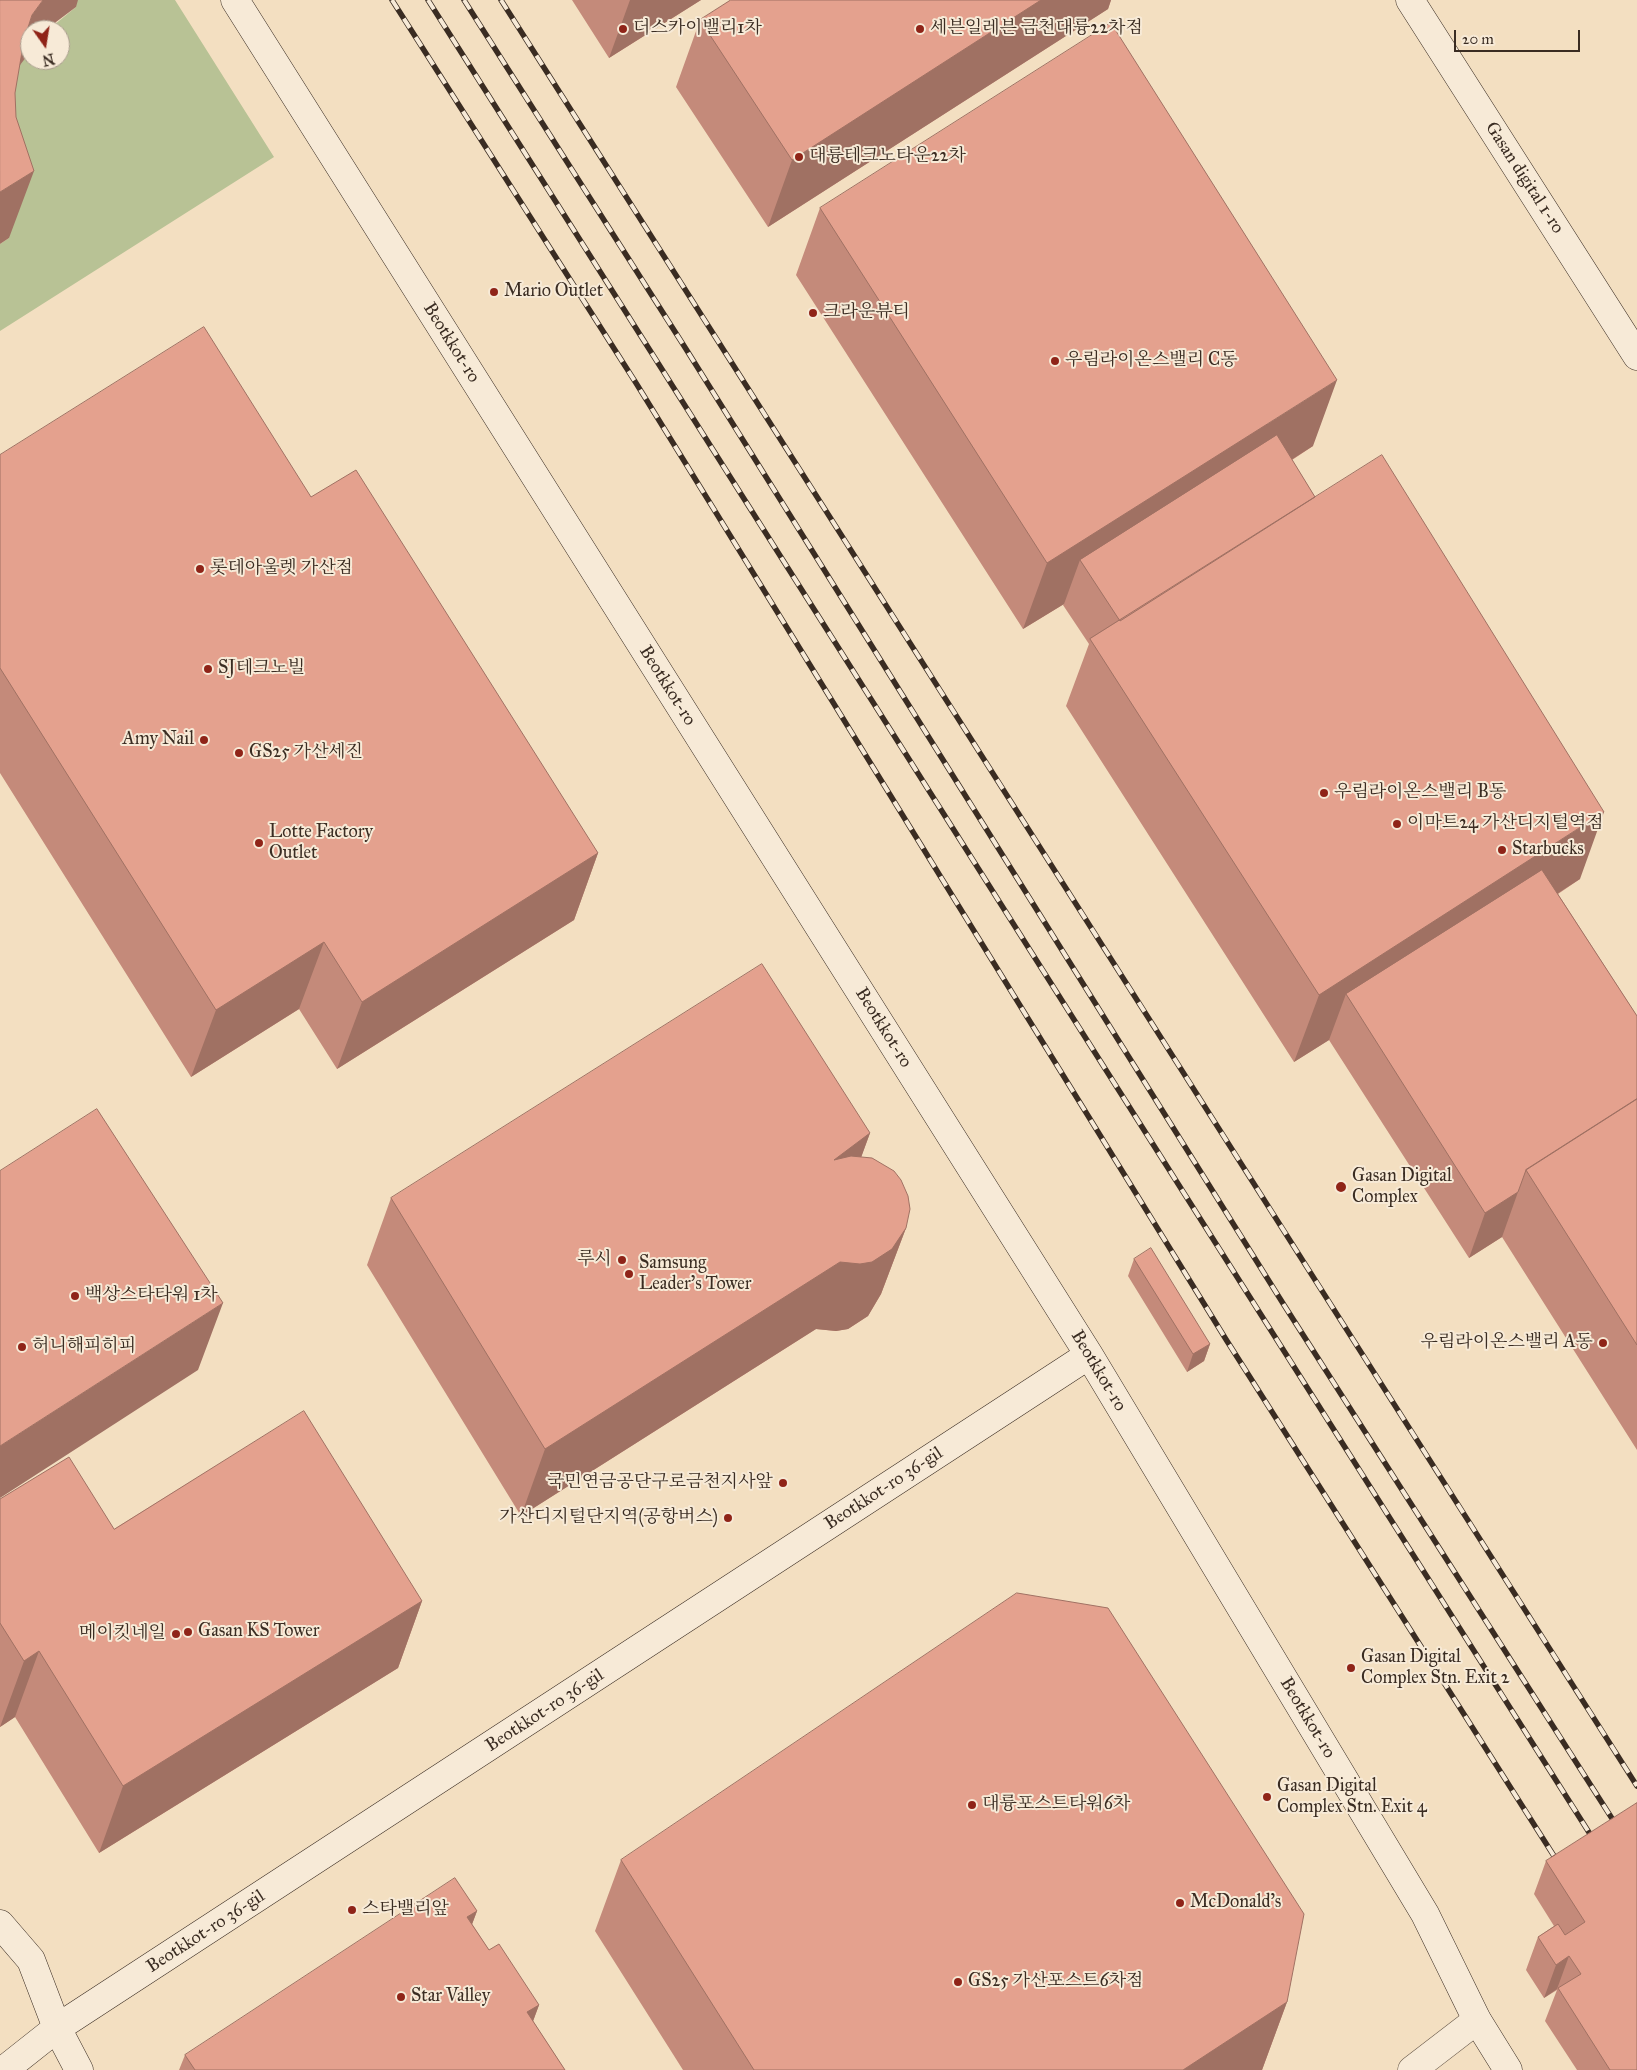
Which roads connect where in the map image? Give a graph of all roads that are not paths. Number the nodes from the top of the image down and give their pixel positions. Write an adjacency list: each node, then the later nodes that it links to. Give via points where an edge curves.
1 (235, 0): 4 (street, Beotkkot-ro)
2 (1410, 0): 3 (street, Gasan digital 1-ro)
3 (1637, 356)
4 (1089, 1355): 6 (street, Beotkkot-ro, via 1425,1914); 7 (street, Beotkkot-ro 36-gil)
5 (0, 1924): 7 (street, via 31,1960)
6 (1477, 2020): 10 (street); 11 (street, Beotkkot-ro)
7 (57, 2028): 8 (street, Beotkkot-ro 36-gil); 9 (street)
8 (4, 2070)
9 (80, 2070)
10 (1412, 2070)
11 (1508, 2070)

